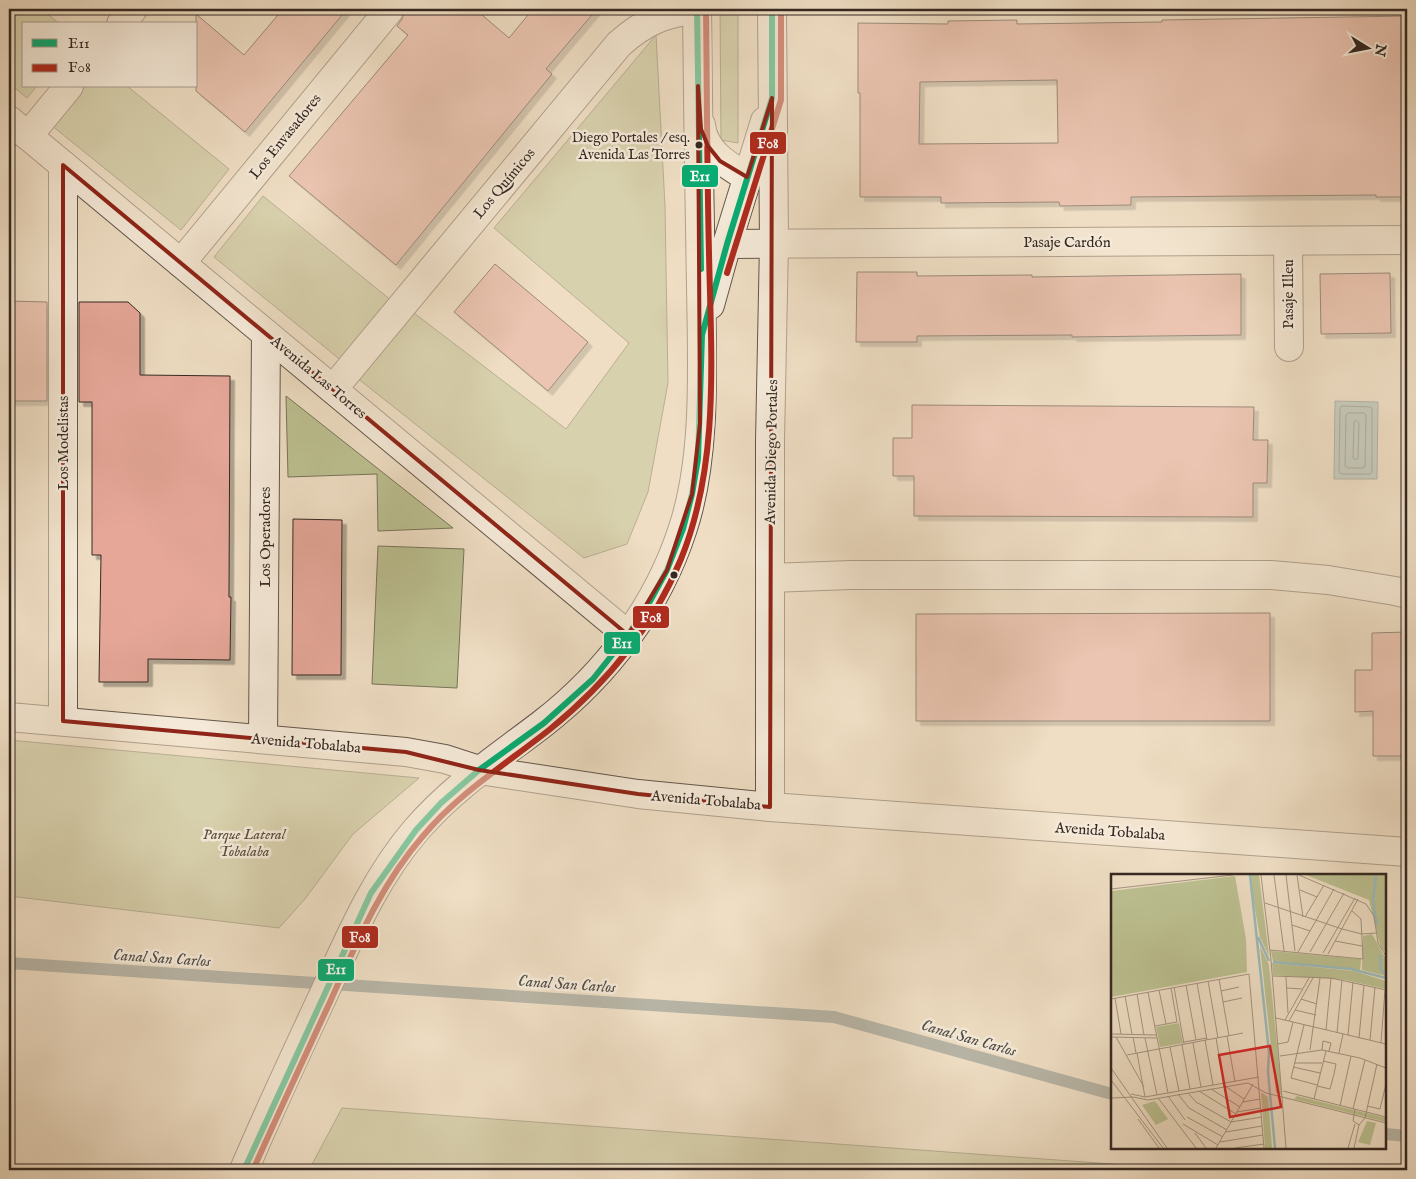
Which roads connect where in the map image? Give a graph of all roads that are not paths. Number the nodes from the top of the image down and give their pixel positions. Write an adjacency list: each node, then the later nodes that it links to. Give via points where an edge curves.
1 (133, 9): 5 (street)
2 (390, 9): 16 (street, Los Envasadores)
3 (698, 9): 6 (street, Avenida Diego Portales); 20 (street, Los Químicos, via 674,12 653,20 619,44)
4 (772, 9): 8 (street, Avenida Diego Portales)
5 (123, 22)
6 (698, 86): 11 (street, via 702,129 708,146 720,161); 18 (street, Avenida Diego Portales)
7 (68, 88): 9 (street)
8 (772, 98): 11 (street, Avenida Diego Portales); 14 (street, Avenida Diego Portales)
9 (19, 128): 10 (street, Avenida Las Torres)
10 (63, 165): 16 (street, Avenida Las Torres); 25 (street, Los Modelistas)
11 (747, 177): 15 (street, Avenida Diego Portales)
12 (1407, 240): 13 (street, Pasaje Cardón)
13 (1288, 241): 14 (street, Pasaje Cardón); 19 (street, Pasaje Illeu)
14 (774, 243): 15 (street, Pasaje Cardón); 21 (street, Avenida Diego Portales)
15 (727, 244): 18 (street, Avenida Diego Portales)
16 (181, 263): 17 (street, Avenida Las Torres)
17 (266, 334): 20 (street, Avenida Las Torres); 26 (street, Los Operadores)
18 (702, 335): 23 (street, Avenida Diego Portales, via 700,432 692,494 667,570)
19 (1289, 347)
20 (333, 389): 23 (street, Avenida Las Torres)
21 (770, 578): 22 (street, via 851,575 1272,575 1328,580); 28 (street, Avenida Diego Portales)
22 (1407, 594)
23 (628, 635): 27 (street, Avenida Diego Portales, via 593,679 569,702)
24 (9, 716): 25 (street, Avenida Tobalaba)
25 (63, 721): 26 (street, Avenida Tobalaba)
26 (263, 739): 27 (street, Avenida Tobalaba, via 406,752 445,759)
27 (478, 770): 28 (street, Avenida Tobalaba, via 638,794); 30 (street, Avenida Diego Portales, via 416,830 376,886)
28 (770, 806): 29 (street, Avenida Tobalaba)
29 (1407, 852)
30 (244, 1170)

